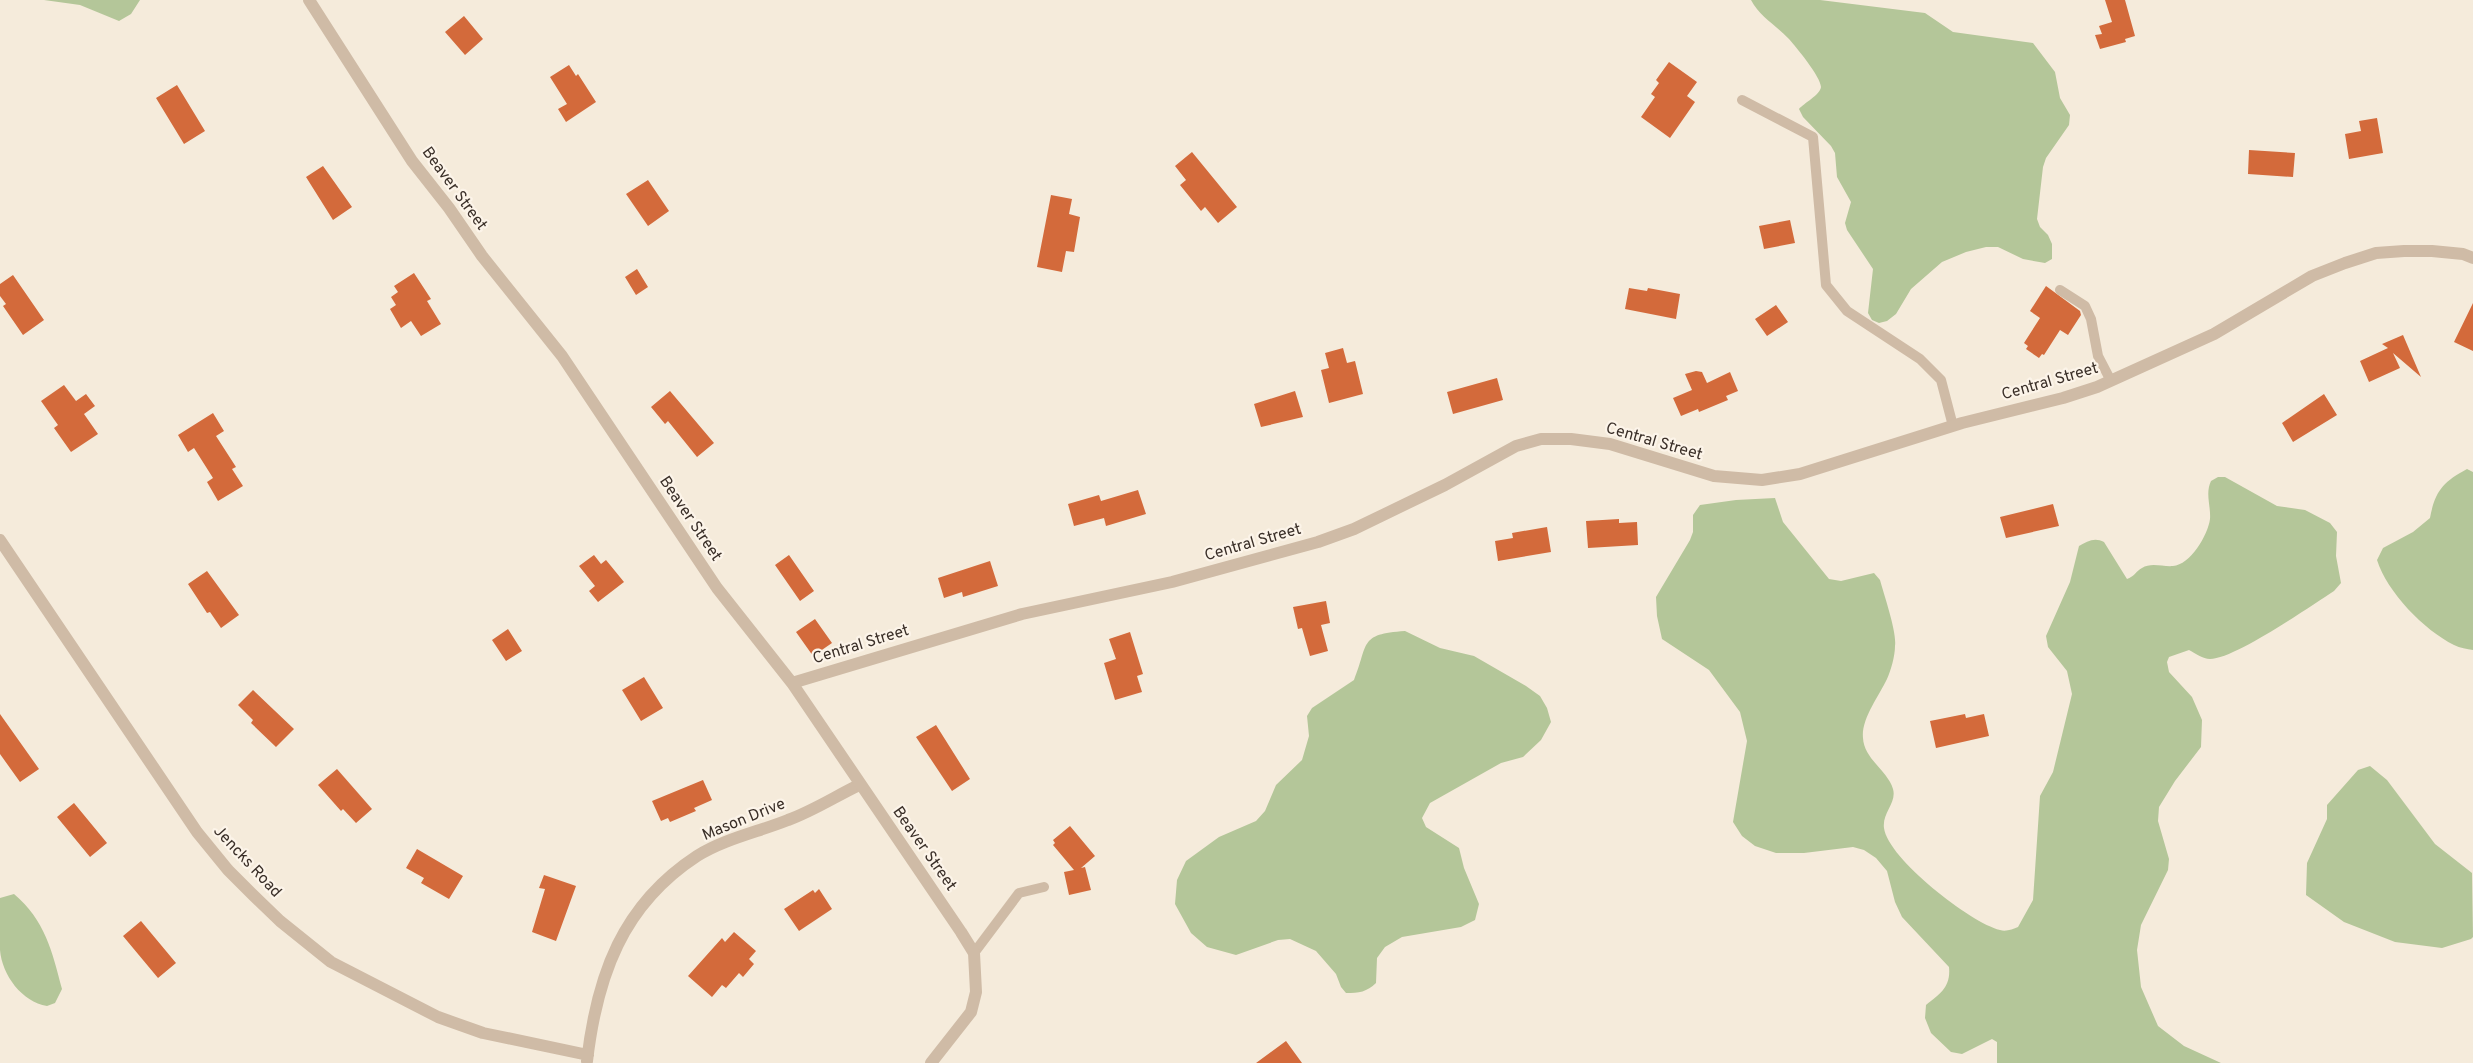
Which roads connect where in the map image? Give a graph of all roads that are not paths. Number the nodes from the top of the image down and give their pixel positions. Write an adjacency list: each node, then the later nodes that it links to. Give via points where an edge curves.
1 (309, 0): 8 (street, Beaver Street, via 412,161 562,356 717,588)
2 (1742, 100): 6 (lane, via 1813,137 1826,285 1846,311 1920,359 1941,380)
3 (2473, 258): 5 (street, Central Street, via 2463,254 2404,251 2376,253 2345,263 2312,276 2214,334)
4 (2060, 290): 5 (lane, via 2085,306 2091,319 2098,356)
5 (2111, 381): 6 (street, Central Street, via 2062,398)
6 (1953, 426): 8 (street, Central Street, via 1800,474 1762,480 1714,476 1610,444 1541,439 1516,446 1445,485 1318,542 1172,582 1022,614)
7 (0, 540): 12 (street, Jencks Road, via 197,832 228,870 280,921 331,962 438,1017 483,1033)
8 (792, 683): 9 (street, Beaver Street)
9 (860, 785): 11 (street, Beaver Street); 12 (street, Mason Drive, via 789,820 698,855 651,893 629,922 605,970)
10 (1044, 887): 11 (lane, via 1020,893)
11 (974, 953): 13 (street, Beaver Street, via 976,992 971,1012)
12 (588, 1059)
13 (931, 1063)

